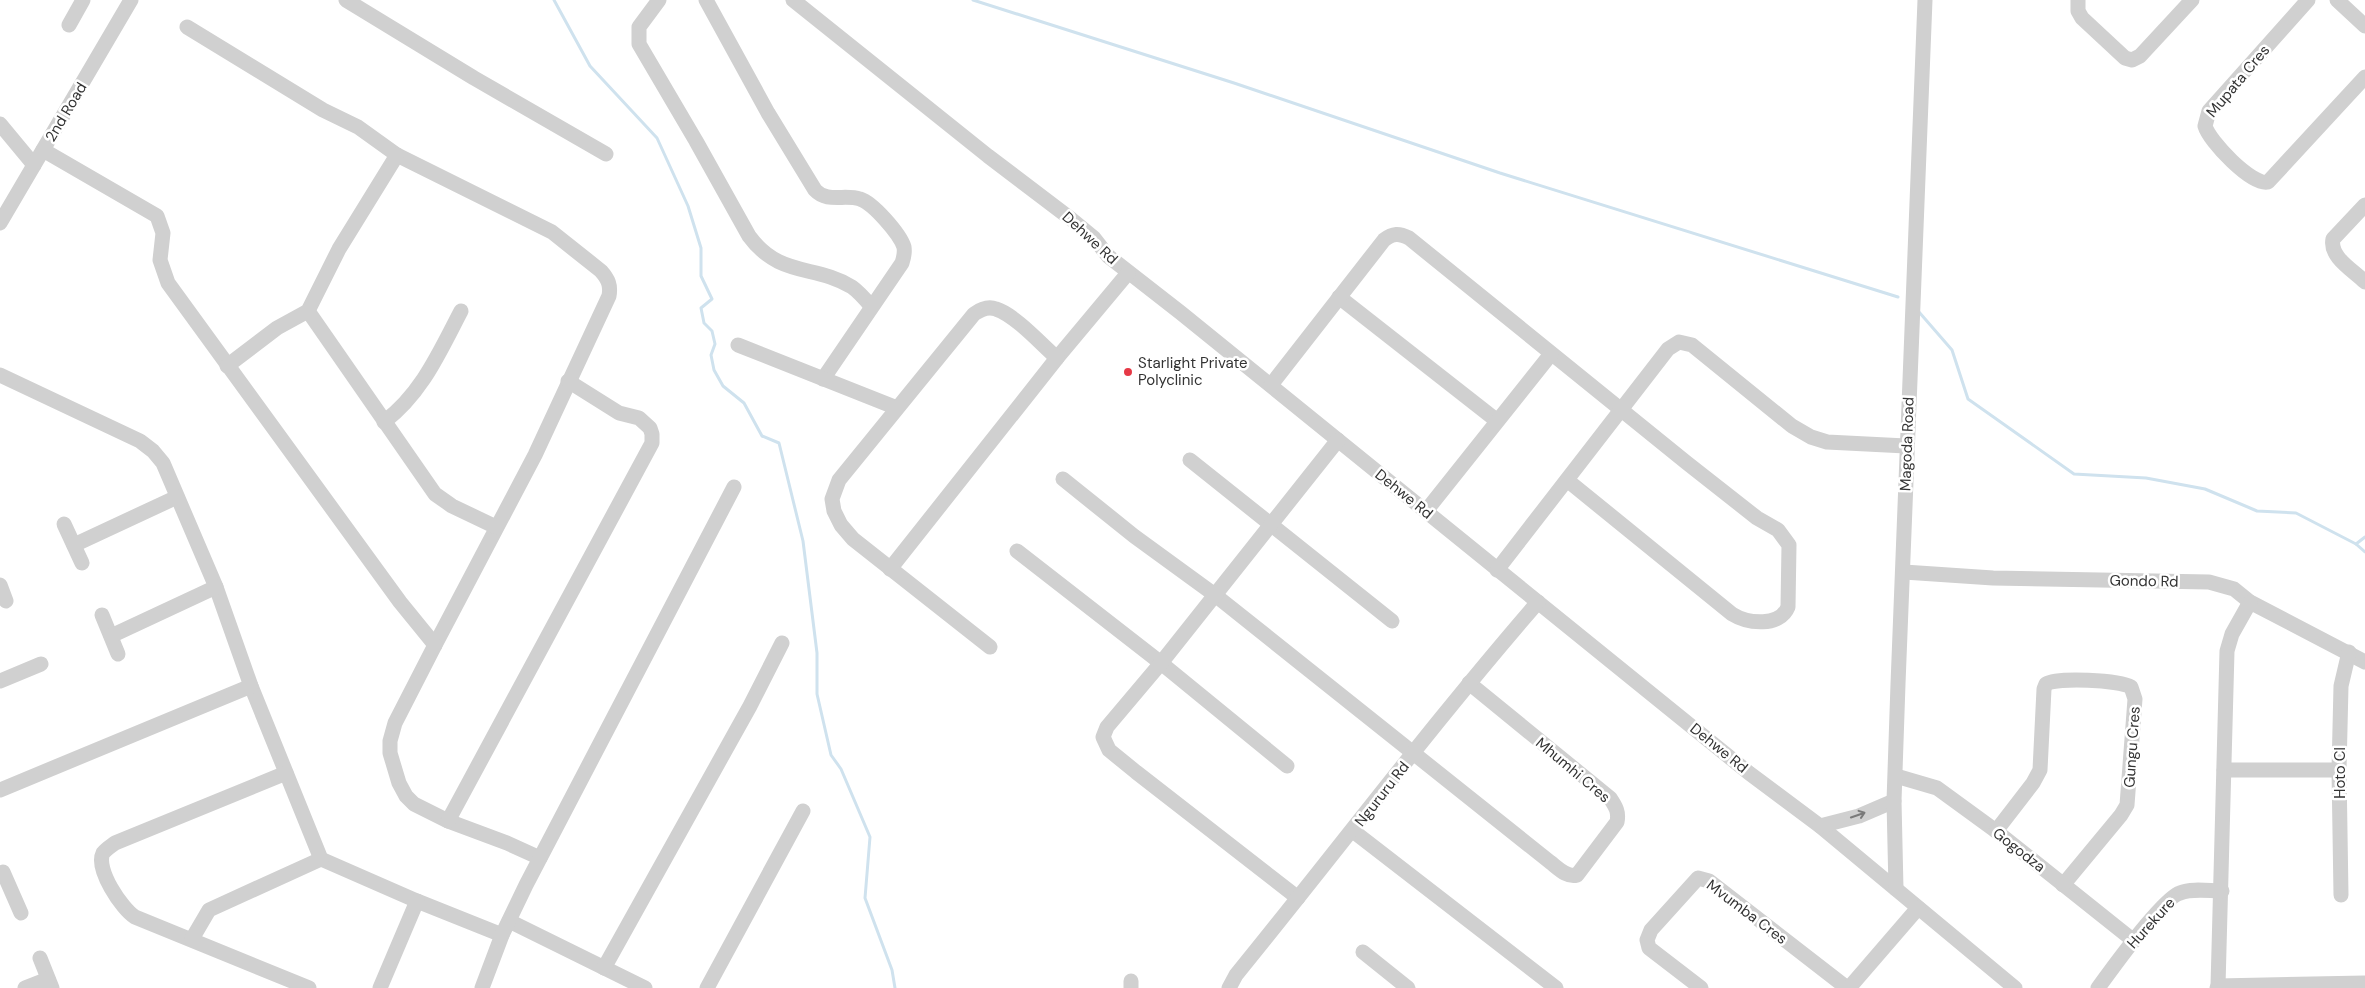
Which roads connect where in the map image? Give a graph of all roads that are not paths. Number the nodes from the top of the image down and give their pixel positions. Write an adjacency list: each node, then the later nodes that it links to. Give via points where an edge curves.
1 (83, 0): 12 (street)
2 (131, 0): 17 (street, 2nd Road)
3 (346, 0): 18 (street)
4 (659, 0): 26 (street, via 639,27 639,44 748,236 770,258 851,286)
5 (706, 0): 26 (street, via 815,190 823,196 862,199 898,235 904,248 902,263)
6 (793, 0): 23 (street, Dehwe Rd, via 1071,219)
7 (1925, 0): 42 (street, Magoda Road)
8 (2078, 0): 9 (street, via 2078,12 2082,18 2125,58 2132,60 2140,56)
9 (2192, 0)
10 (2308, 0): 15 (street, Mupata Cres, via 2209,111 2205,126 2211,139 2256,180 2268,182)
11 (2337, 0): 13 (street)
12 (70, 26)
13 (2365, 26)
14 (187, 27): 19 (street, via 323,110 358,127)
15 (2365, 77)
16 (0, 124): 20 (street)
17 (43, 150): 20 (street, 2nd Road); 32 (street, via 157,216 163,233 160,260 163,272)
18 (606, 154)
19 (397, 155): 27 (street, via 339,249); 35 (street, via 552,232 608,278 609,296)
20 (34, 165): 22 (street, 2nd Road)
21 (2365, 205): 24 (street, via 2333,239 2332,246 2333,252)
22 (0, 223)
23 (1128, 273): 31 (street); 36 (street, Dehwe Rd)
24 (2365, 282)
25 (1339, 297): 30 (street, via 1384,240 1401,234); 36 (street); 39 (street)
26 (871, 306): 34 (street)
27 (308, 311): 32 (street, via 277,328); 40 (street)
28 (461, 311): 40 (street, via 415,392 404,407)
29 (738, 344): 34 (street)
30 (1551, 354): 38 (street); 39 (street)
31 (1057, 358): 37 (street, via 1007,314 996,308 980,309); 55 (street)
32 (227, 366): 68 (street, via 400,602)
33 (0, 374): 47 (street, via 153,451 163,463)
34 (823, 379): 37 (street)
35 (568, 381): 51 (street, via 535,455); 87 (street, via 620,413 638,418 650,428 652,443)
36 (1271, 385): 41 (street, Dehwe Rd)
37 (897, 408): 55 (street, via 839,480 832,499 841,525)
38 (1622, 411): 42 (street, via 1668,349 1685,342 1792,426 1811,437 1827,442); 45 (street); 45 (street, via 1784,536 1789,545 1790,563 1785,614 1771,621 1739,619)
39 (1496, 420): 48 (street)
40 (384, 422): 51 (street, via 435,494 447,504)
41 (1338, 440): 48 (street, Dehwe Rd); 49 (street)
42 (1906, 446): 57 (street, Magoda Road)
43 (1190, 460): 49 (street)
44 (1063, 479): 60 (street)
45 (1567, 480): 56 (street)
46 (734, 487): 91 (street)
47 (177, 498): 52 (street); 59 (street)
48 (1426, 511): 56 (street, Dehwe Rd)
49 (1270, 523): 60 (street); 65 (street)
50 (64, 524): 52 (street)
51 (496, 528): 68 (street)
52 (74, 545): 54 (street)
53 (1017, 551): 73 (street)
54 (82, 563)
55 (890, 569): 69 (street)
56 (1497, 570): 62 (street, Dehwe Rd)
57 (1904, 572): 63 (street, Gondo Rd, via 1993,578 2208,582 2234,589); 83 (street, Magoda Road)
58 (0, 585): 61 (street)
59 (216, 587): 66 (street); 77 (street)
60 (1215, 595): 73 (street); 78 (street)
61 (6, 601)
62 (1538, 602): 76 (street, Ngururu Rd); 88 (street, Dehwe Rd, via 1749,773)
63 (2250, 602): 70 (street, Gondo Rd); 80 (street, via 2232,634 2227,651)
64 (102, 616): 66 (street)
65 (1392, 621)
66 (111, 636): 71 (street)
67 (782, 643): 108 (street)
68 (435, 644): 87 (street, via 391,732 390,753 398,783 406,796 414,804)
69 (990, 648)
70 (2349, 652): 72 (street, Gondo Rd); 81 (street, Hoto Cl, via 2341,686)
71 (118, 654)
72 (2365, 662)
73 (1161, 663): 79 (street); 99 (street, via 1107,727 1104,743 1136,772)
74 (41, 664): 75 (street)
75 (0, 681)
76 (1469, 682): 78 (street, Ngururu Rd); 78 (street, Mhumhi Cres, via 1616,806 1617,822 1578,876 1565,874)
77 (251, 686): 82 (street); 84 (street)
78 (1413, 754): 89 (street, Ngururu Rd)
79 (1287, 766)
80 (2224, 770): 81 (street); 96 (street)
81 (2339, 770): 98 (street, Hoto Cl)
82 (286, 773): 92 (street); 104 (street, via 115,843 103,854 104,872 126,911)
83 (1896, 776): 85 (street, Magoda Road); 90 (street, Gogodza, via 1937,788)
84 (0, 790)
85 (1894, 801): 88 (street, one-way to 85, via 1859,816); 95 (street, Magoda Road)
86 (803, 811): 119 (street)
87 (448, 822): 91 (street, via 508,842)
88 (1820, 826): 95 (street, Dehwe Rd)
89 (1353, 830): 99 (street, Ngururu Rd); 112 (street)
90 (1996, 831): 94 (street, Gogodza); 94 (street, Gungu Cres, via 2040,770 2046,684 2058,681 2119,682 2130,687 2135,700 2127,805)
91 (540, 858): 103 (street)
92 (321, 859): 100 (street); 104 (street, via 209,910)
93 (3, 872): 97 (street)
94 (2063, 885): 105 (street, Gogodza)
95 (1896, 889): 101 (street, Dehwe Rd)
96 (2222, 891): 105 (street, Hurekure, via 2186,891 2174,895); 113 (street)
97 (6, 893): 102 (street)
98 (2341, 895)
99 (1298, 898): 120 (street, Ngururu Rd)
100 (417, 901): 103 (street); 116 (street)
101 (1918, 908): 123 (street); 124 (street, Dehwe Rd)
102 (22, 913)
103 (506, 928): 108 (street); 117 (street)
104 (192, 939): 115 (street)
105 (2134, 942): 125 (street, Hurekure)
106 (1363, 952): 121 (street)
107 (40, 958): 109 (street)
108 (604, 968): 118 (street)
109 (50, 983): 114 (street)
110 (2365, 983): 111 (street)
111 (2344, 986): 113 (street)
112 (1555, 987)
113 (2218, 987)
114 (25, 988)
115 (309, 988)
116 (380, 988)
117 (482, 988)
118 (644, 988)
119 (706, 988)
120 (1229, 988)
121 (1408, 988)
122 (1701, 988): 123 (street, Mvumba Cres, via 1650,948 1647,940 1650,930 1698,878 1709,881)
123 (1848, 988)
124 (2015, 988)
125 (2098, 988)

